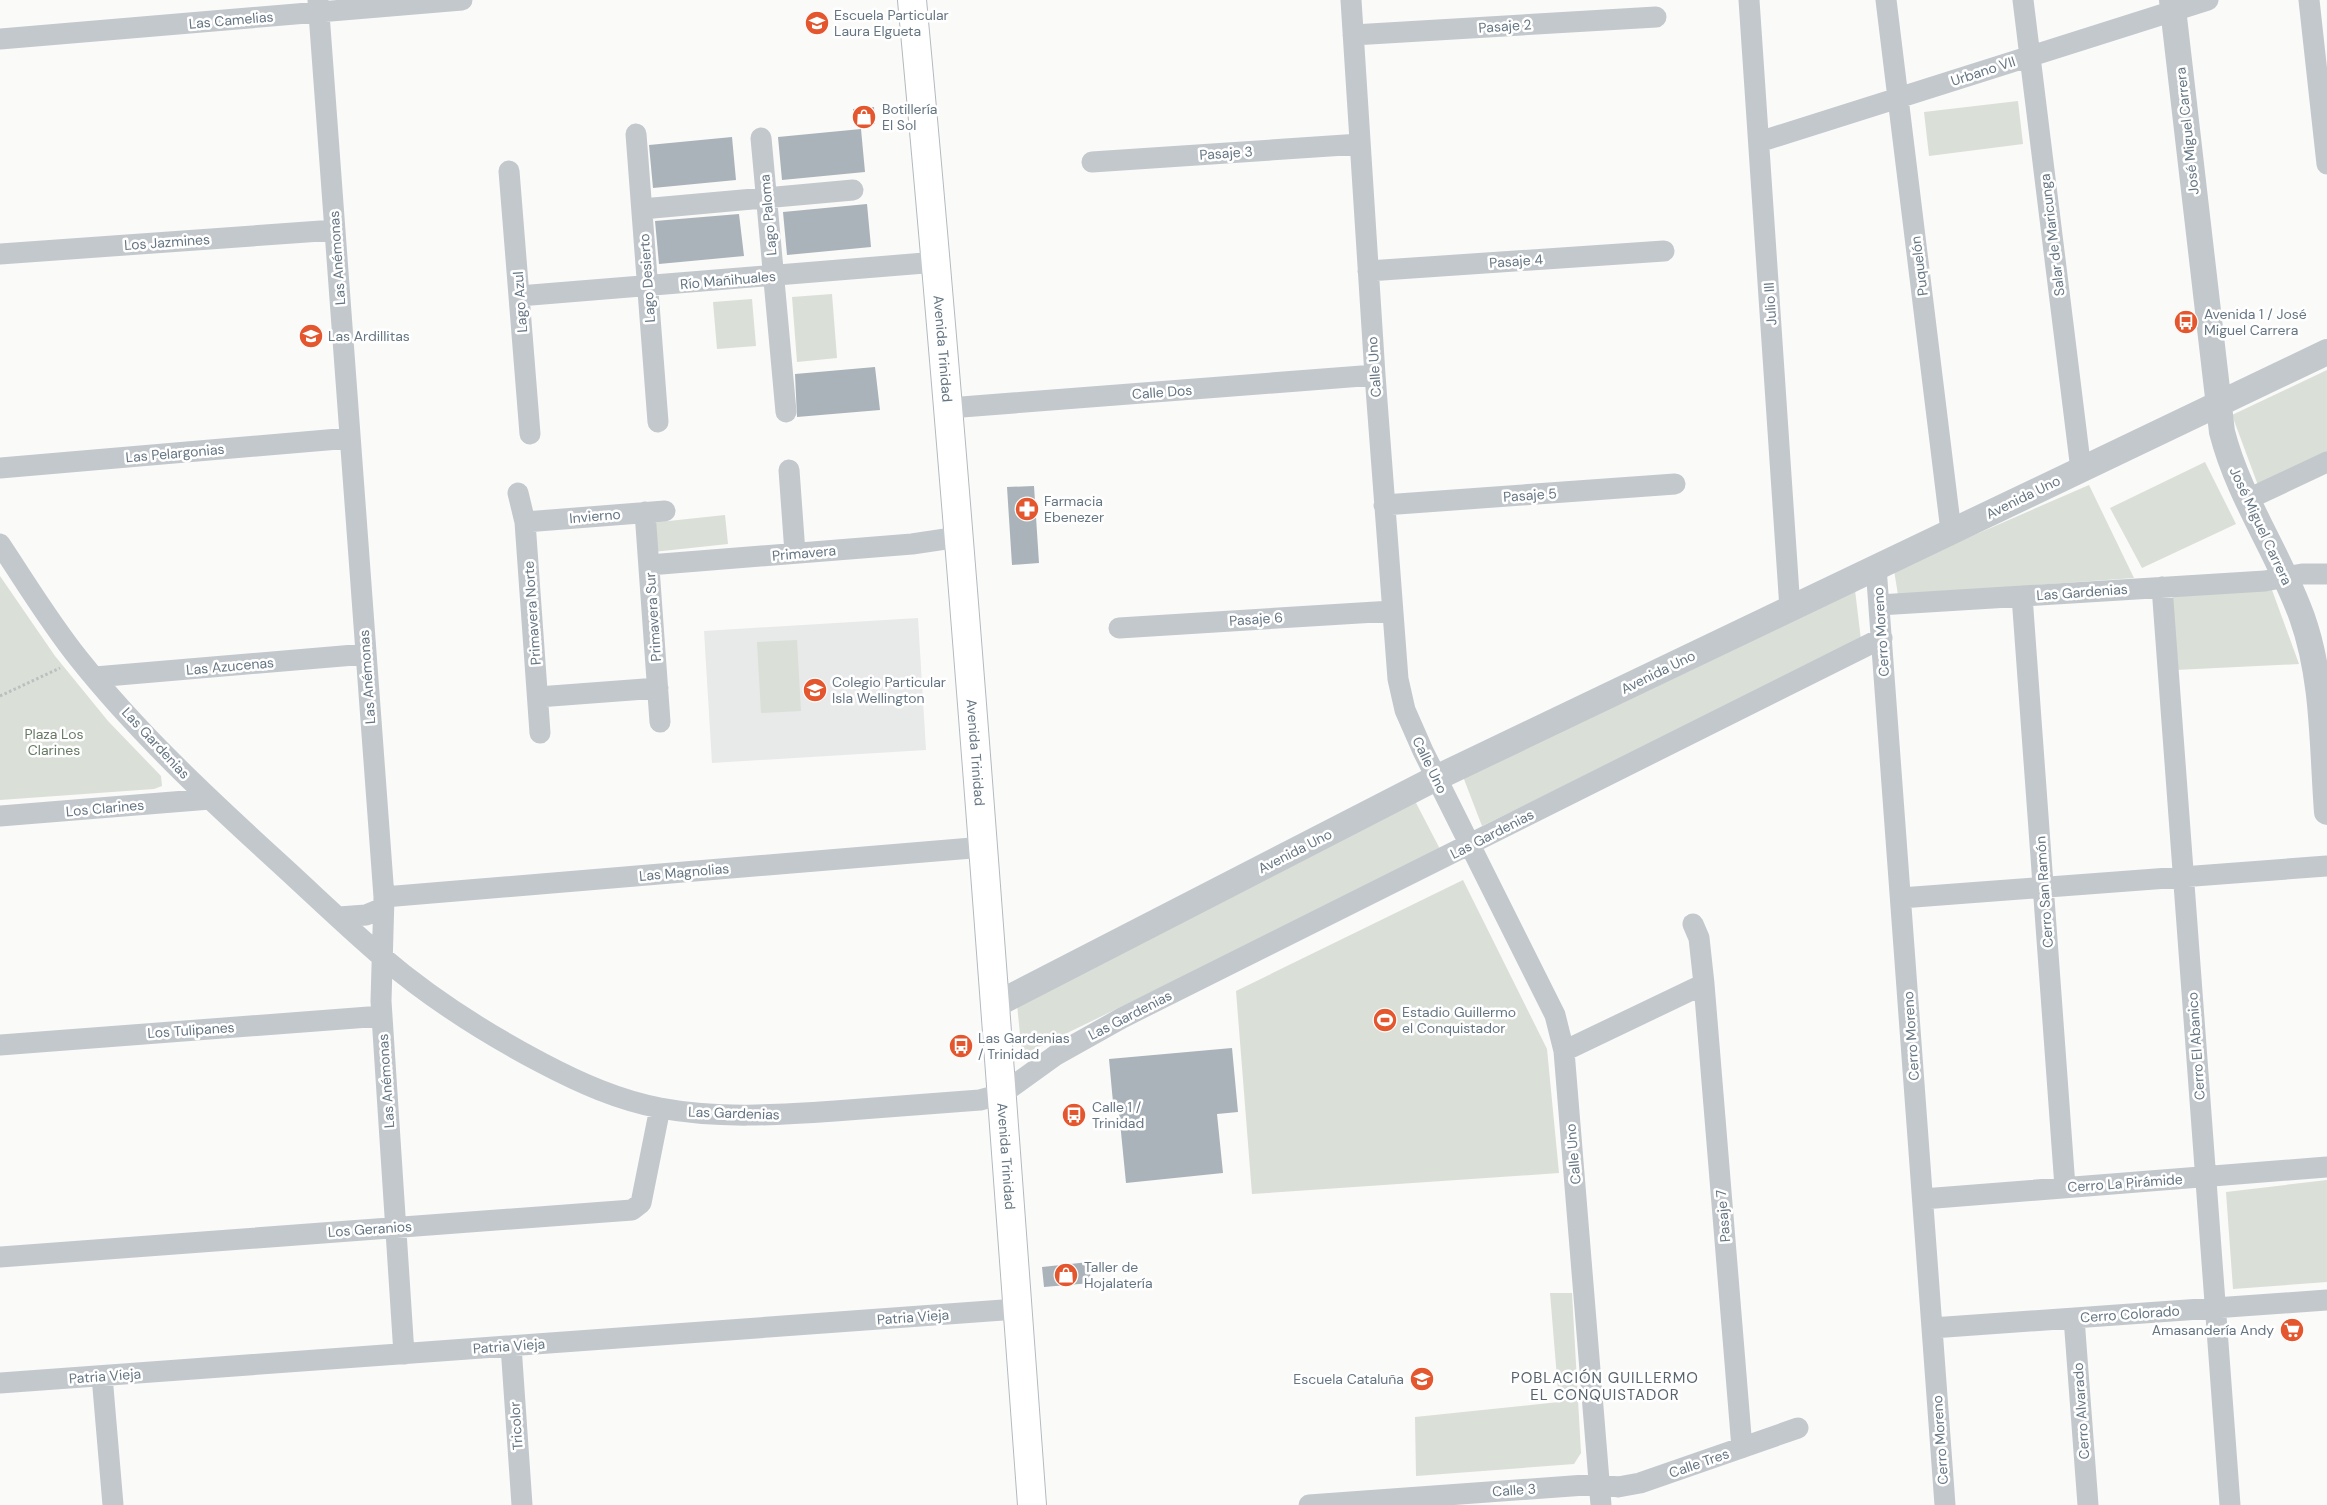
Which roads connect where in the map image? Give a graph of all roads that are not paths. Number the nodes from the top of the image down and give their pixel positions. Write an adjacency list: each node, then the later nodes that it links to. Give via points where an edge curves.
1 (462, 0): 10 (street, Las Camelias)
2 (912, 0): 29 (main road, Avenida Trinidad)
3 (1351, 0): 12 (street, Calle Uno)
4 (1749, 0): 18 (street, Julio III)
5 (1886, 0): 15 (street, Puquelón)
6 (2023, 0): 14 (street, Salar de Maricunga)
7 (2208, 0): 9 (street, Urbano VII)
8 (2310, 0): 21 (street)
9 (2173, 5): 14 (street, Urbano VII); 36 (street, José Miguel Carrera)
10 (318, 6): 13 (street, Las Camelias); 26 (street, Las Anémonas)
11 (1656, 17): 12 (street, Pasaje 2)
12 (1353, 35): 19 (street, Calle Uno)
13 (0, 39)
14 (2030, 56): 15 (street, Urbano VII); 45 (street, Salar de Maricunga)
15 (1899, 98): 18 (street, Urbano VII); 52 (street, Puquelón)
16 (636, 134): 25 (street, Lago Desierto)
17 (761, 138): 24 (street, Lago Paloma)
18 (1759, 142): 63 (street, Julio III)
19 (1360, 144): 20 (street, Pasaje 3); 30 (street, Calle Uno)
20 (1092, 162)
21 (2327, 164)
22 (509, 171): 33 (street, Lago Azul)
23 (853, 190): 24 (street)
24 (766, 198): 25 (street); 31 (street, Lago Paloma)
25 (642, 209): 32 (street, Lago Desierto)
26 (335, 230): 28 (street, Los Jazmines); 41 (street, Las Anémonas)
27 (1664, 250): 30 (street, Pasaje 4)
28 (0, 254)
29 (937, 262): 31 (street, Río Mañihuales); 37 (main road, Avenida Trinidad)
30 (1368, 271): 35 (street, Calle Uno)
31 (773, 276): 32 (street, Río Mañihuales); 38 (street, Lago Paloma)
32 (648, 286): 33 (street, Río Mañihuales); 39 (street, Lago Desierto)
33 (519, 296): 40 (street, Lago Azul)
34 (2327, 352): 36 (street, Avenida Uno)
35 (1375, 375): 37 (street, Calle Dos); 49 (street, Calle Uno)
36 (2218, 404): 45 (street, Avenida Uno); 48 (street, José Miguel Carrera, via 2229,458)
37 (949, 408): 53 (main road, Avenida Trinidad)
38 (786, 412)
39 (658, 422)
40 (530, 434)
41 (350, 438): 43 (street, Las Pelargonias); 67 (street, Las Anémonas)
42 (2327, 462): 48 (street)
43 (0, 468)
44 (789, 470): 55 (street)
45 (2080, 470): 52 (street, Avenida Uno)
46 (1675, 484): 49 (street, Pasaje 5)
47 (518, 493): 51 (street, Primavera Norte)
48 (2246, 500): 59 (street, José Miguel Carrera)
49 (1384, 505): 64 (street, Calle Uno)
50 (655, 511): 51 (street, Invierno); 56 (street, Primavera Sur)
51 (526, 522): 71 (street, Primavera Norte)
52 (1951, 532): 57 (street, Avenida Uno)
53 (960, 537): 55 (street, Primavera); 80 (main road, Avenida Trinidad)
54 (0, 544): 69 (street, Las Gardenias, via 56,628)
55 (794, 554): 56 (street, Primavera)
56 (649, 565): 70 (street, Primavera Sur)
57 (1876, 567): 62 (street, Cerro Moreno); 63 (street, Avenida Uno)
58 (2327, 574): 59 (street, Las Gardenias)
59 (2285, 577): 60 (street, Las Gardenias); 68 (street, José Miguel Carrera)
60 (2162, 587): 61 (street, Las Gardenias); 82 (street, Cerro El Abanico)
61 (2022, 596): 62 (street, Las Gardenias); 83 (street, Cerro San Ramón)
62 (1879, 605): 66 (street, Cerro Moreno)
63 (1790, 609): 74 (street, Avenida Uno)
64 (1392, 611): 65 (street, Pasaje 6); 74 (street, Calle Uno, via 1401,694 1411,725)
65 (1119, 628)
66 (1882, 638): 79 (street, Las Gardenias); 84 (street, Cerro Moreno)
67 (366, 654): 69 (street, Las Azucenas); 85 (street, Las Anémonas)
68 (2321, 662): 75 (street, José Miguel Carrera)
69 (95, 677): 76 (street, Las Gardenias)
70 (658, 688): 71 (street); 72 (street, Primavera Sur)
71 (538, 697): 73 (street, Primavera Norte)
72 (660, 722)
73 (540, 733)
74 (1436, 778): 79 (street, Calle Uno); 90 (street, Avenida Uno)
75 (2326, 781): 77 (street, José Miguel Carrera)
76 (210, 799): 78 (street, Los Clarines); 86 (street, Las Gardenias)
77 (2327, 812)
78 (0, 816)
79 (1470, 845): 93 (street, Calle Uno, via 1555,1015); 94 (street, Las Gardenias, via 1096,1032 1026,1074)
80 (984, 847): 85 (street, Las Magnolias); 90 (main road, Avenida Trinidad)
81 (2327, 866): 82 (street)
82 (2184, 877): 83 (street); 97 (street, Cerro El Abanico)
83 (2044, 887): 84 (street); 98 (street, Cerro San Ramón)
84 (1901, 898): 99 (street, Cerro Moreno)
85 (383, 902): 86 (street, via 366,915); 88 (street, Las Anémonas)
86 (339, 917): 88 (street, Las Gardenias)
87 (1693, 924): 89 (street, Pasaje 7, via 1699,938)
88 (380, 956): 91 (street, Las Anémonas); 95 (street, Las Gardenias, via 442,1003 519,1051 595,1088)
89 (1704, 984): 93 (street); 112 (street, Pasaje 7)
90 (995, 1005): 94 (main road, Avenida Trinidad)
91 (382, 1016): 92 (street, Los Tulipanes); 100 (street, Las Anémonas)
92 (0, 1045)
93 (1564, 1051): 113 (street, Calle Uno)
94 (1002, 1094): 95 (street, Las Gardenias, via 980,1100 780,1115 727,1115); 104 (main road, Avenida Trinidad)
95 (660, 1108): 100 (street, Los Geranios, via 642,1198 632,1210)
96 (2327, 1167): 97 (street, Cerro La Pirámide)
97 (2206, 1176): 98 (street, Cerro La Pirámide); 103 (street, Cerro El Abanico)
98 (2066, 1187): 99 (street, Cerro La Pirámide)
99 (1923, 1199): 106 (street, Cerro Moreno)
100 (395, 1227): 101 (street, Los Geranios); 108 (street, Las Anémonas)
101 (0, 1257)
102 (2327, 1300): 103 (street, Cerro Colorado)
103 (2216, 1308): 105 (street, Cerro Colorado); 121 (street, Cerro El Abanico)
104 (1017, 1309): 107 (street, Patria Vieja); 116 (main road, Avenida Trinidad)
105 (2074, 1318): 106 (street, Cerro Colorado); 120 (street, Cerro Alvarado)
106 (1932, 1328): 119 (street, Cerro Moreno)
107 (510, 1346): 108 (street, Patria Vieja); 115 (street, Tricolor)
108 (404, 1354): 109 (street, Patria Vieja)
109 (102, 1376): 110 (street, Patria Vieja); 114 (street)
110 (0, 1383)
111 (1798, 1428): 112 (street, Calle Tres)
112 (1742, 1448): 113 (street, Calle Tres, via 1640,1483 1618,1487)
113 (1599, 1484): 117 (street, Calle 3); 118 (street, Calle Uno)
114 (113, 1505)
115 (522, 1505)
116 (1032, 1505)
117 (1309, 1505)
118 (1601, 1505)
119 (1945, 1505)
120 (2088, 1505)
121 (2230, 1505)

